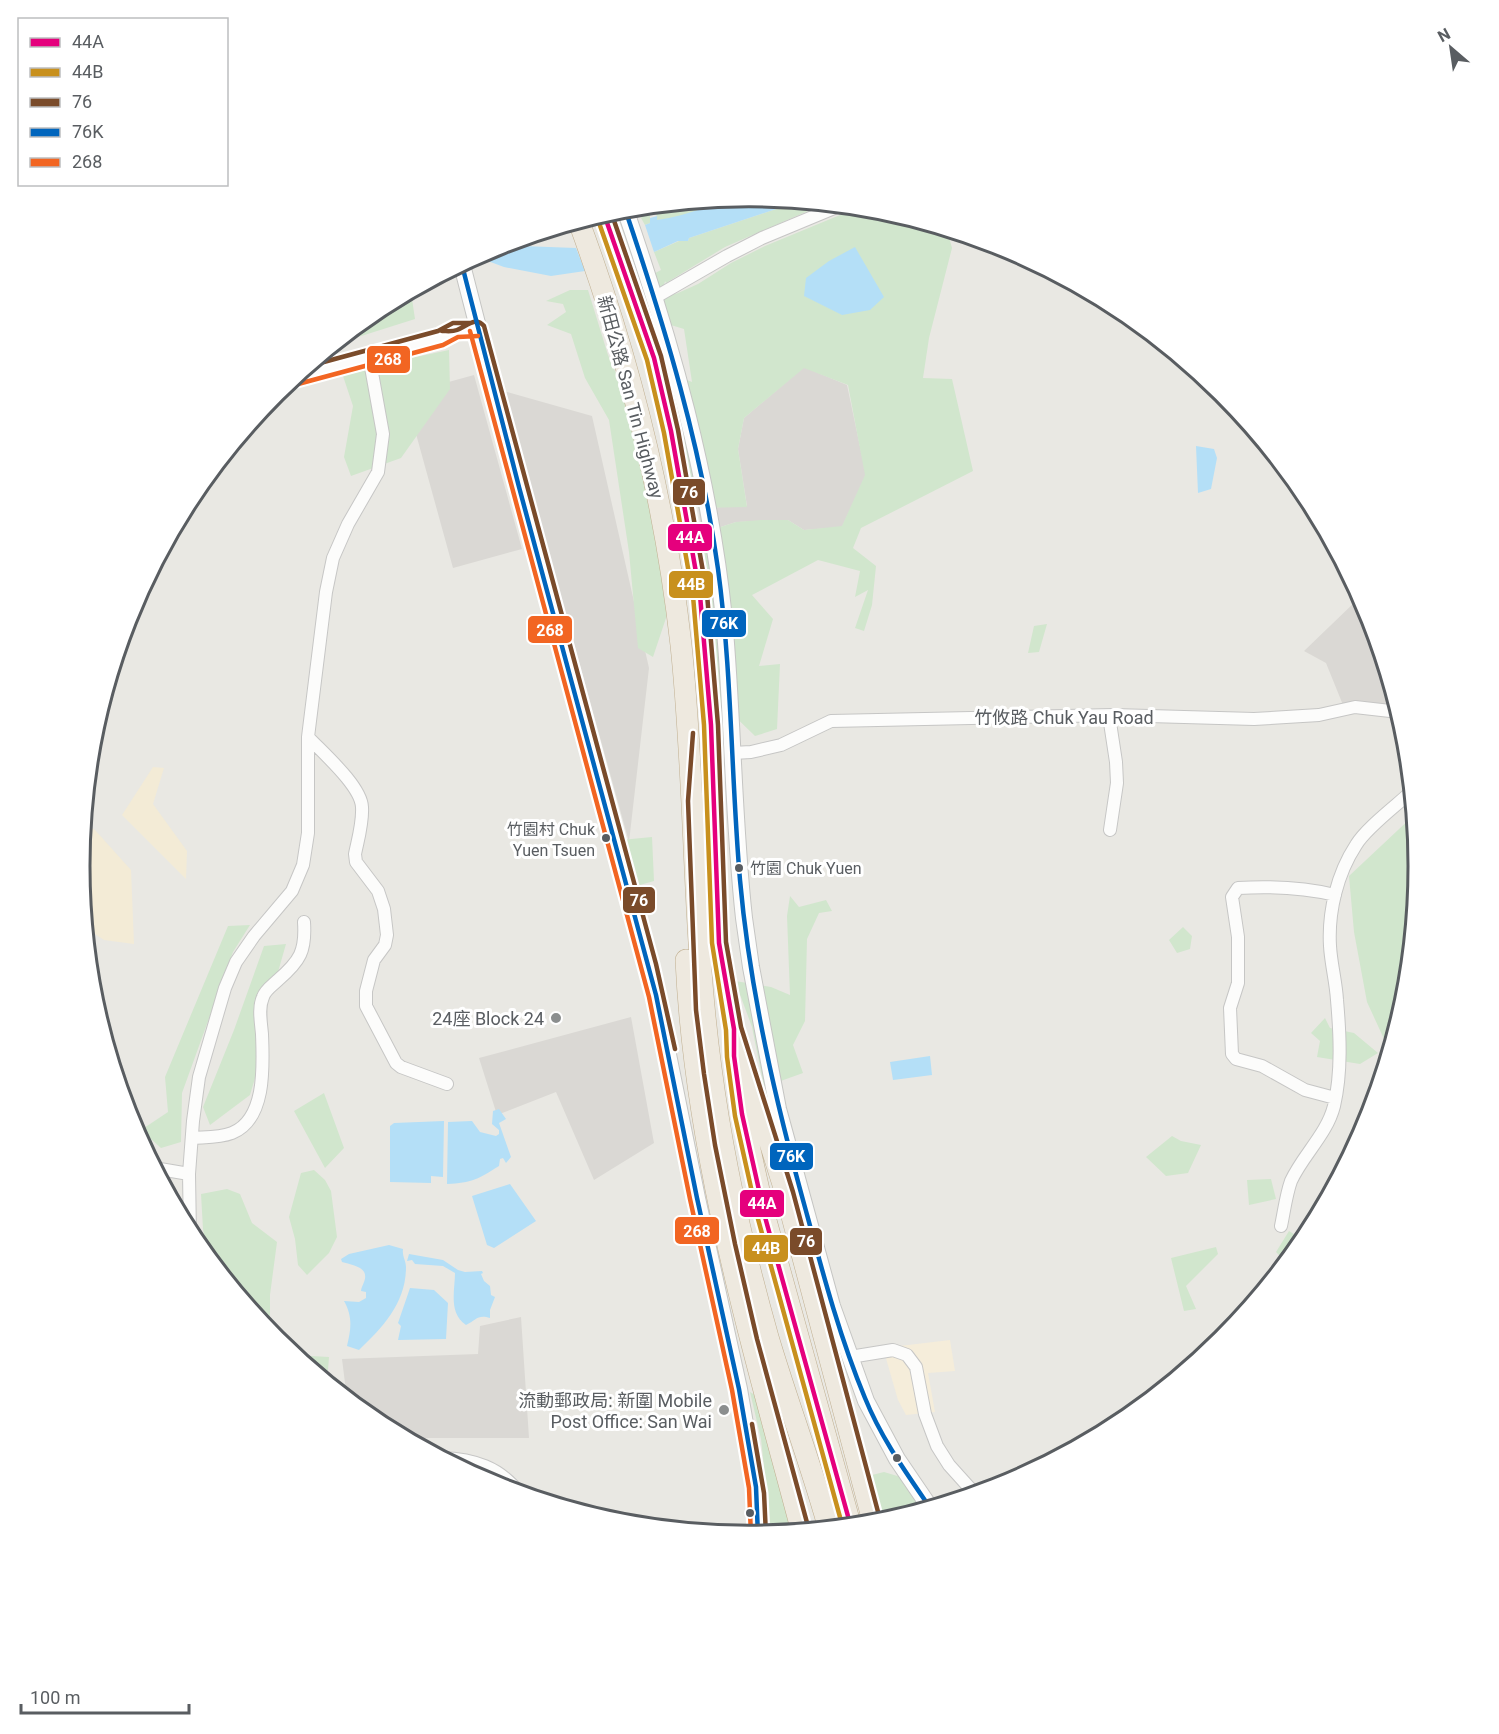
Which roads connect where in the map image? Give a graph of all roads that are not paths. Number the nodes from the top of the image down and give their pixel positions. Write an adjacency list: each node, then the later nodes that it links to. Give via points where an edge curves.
1 (825, 212): 7 (street, via 762,238)
2 (627, 219): 5 (street)
3 (609, 223): 5 (highway, 新田公路 San Tin Highway)
4 (582, 229): 12 (highway, 新田公路 San Tin Highway, via 639,413 659,503 673,579)
5 (635, 268): 7 (street); 20 (highway, 新田公路 San Tin Highway, via 700,595 711,725 719,943)
6 (464, 273): 8 (street)
7 (654, 298): 15 (street, via 707,503 723,618)
8 (474, 330): 9 (street, via 460,327 441,338); 37 (street, via 656,995 739,1389)
9 (369, 356): 10 (street); 14 (street, via 383,434 378,472 333,558)
10 (315, 371)
11 (1390, 711): 13 (street, 竹攸路 Chuk Yau Road, via 1355,707 1319,715 1254,719)
12 (687, 713): 35 (highway, 新田公路 San Tin Highway, via 701,970 718,1120 746,1255); 36 (highway, via 680,801 689,1011 697,1075 728,1246)
13 (1108, 716): 15 (street, 竹攸路 Chuk Yau Road, via 831,721 781,745); 17 (street, via 1117,783)
14 (308, 737): 21 (street, via 360,798 356,862 378,891 384,909 387,935 375,960 366,1006 396,1063); 23 (street, via 308,833 303,865 292,891 236,962 225,988 199,1077)
15 (733, 753): 28 (street, via 744,918 778,1109 832,1306)
16 (1405, 798): 18 (street, via 1356,844)
17 (1110, 830)
18 (1335, 895): 22 (street, via 1330,944 1339,1035); 22 (street, via 1297,887 1235,891 1238,982 1229,1013 1232,1054 1236,1059 1262,1066 1305,1090)
19 (303, 922): 23 (street, via 303,953 263,997 263,1070 256,1107 235,1132)
20 (734, 1029): 33 (highway, via 786,1194); 34 (highway, 新田公路 San Tin Highway, via 742,1114 765,1217)
21 (447, 1084)
22 (1335, 1098): 27 (street, via 1327,1124 1291,1183)
23 (192, 1138): 25 (street)
24 (164, 1170): 25 (street)
25 (189, 1174): 26 (street)
26 (190, 1215)
27 (1281, 1226)
28 (850, 1357): 31 (street, via 893,1350 911,1359 937,1446); 32 (street, via 886,1441)
29 (465, 1461): 30 (street, via 495,1469)
30 (509, 1481)
31 (970, 1488)
32 (926, 1502)
33 (870, 1515)
34 (848, 1519)
35 (827, 1522)
36 (800, 1524)
37 (759, 1526)

